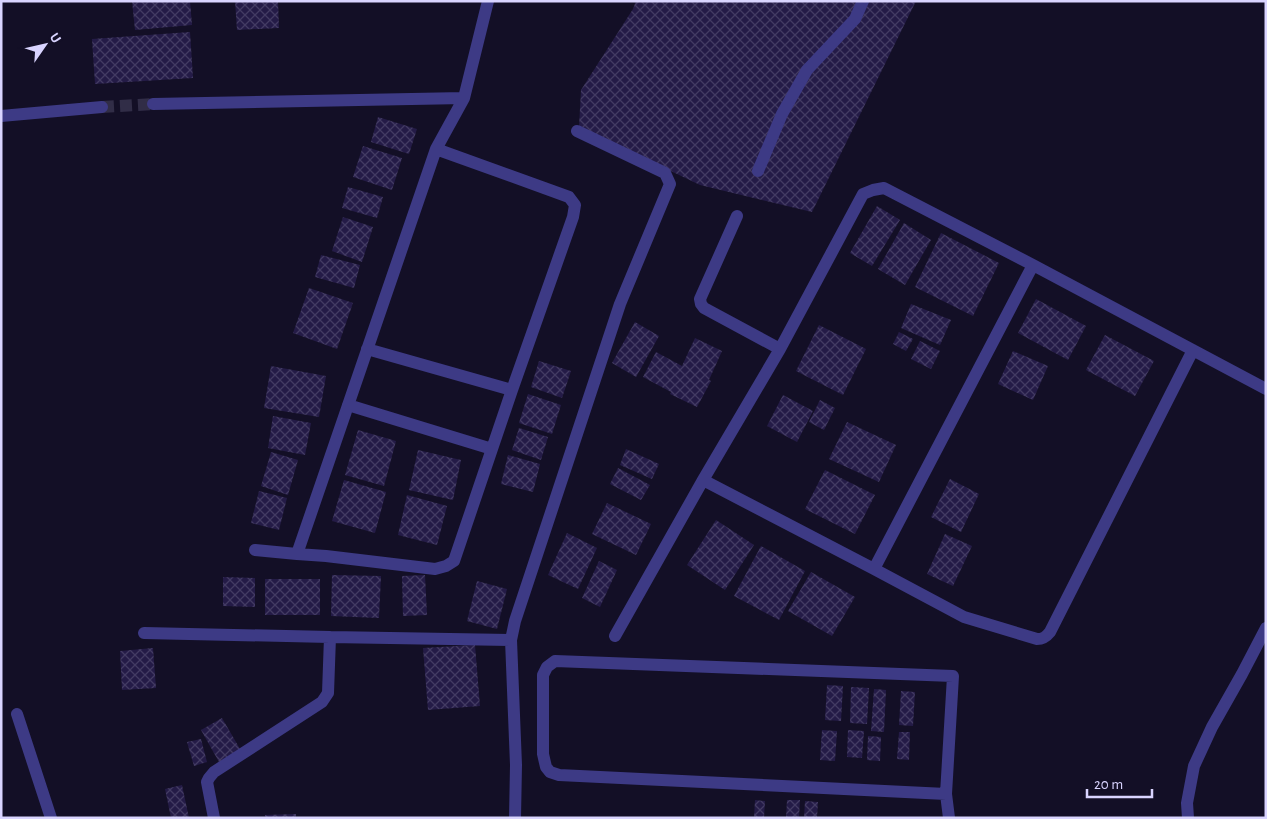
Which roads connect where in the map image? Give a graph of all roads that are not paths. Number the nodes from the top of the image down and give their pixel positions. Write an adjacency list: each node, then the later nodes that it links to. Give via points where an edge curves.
1 (488, 1): 3 (street)
2 (862, 1): 9 (street, via 855,19 806,70 782,114)
3 (464, 98): 4 (street); 8 (street)
4 (153, 104)
5 (102, 107): 6 (street)
6 (1, 116)
7 (577, 131): 27 (street, via 665,173 670,184 620,304)
8 (436, 149): 12 (street); 16 (street, via 569,197 575,205)
9 (758, 172)
10 (738, 216): 13 (street, via 700,299 701,304)
11 (1034, 265): 13 (street, via 884,188 873,190 864,194); 14 (street); 22 (street)
12 (368, 349): 16 (street); 17 (street)
13 (780, 349): 19 (street)
14 (1193, 350): 15 (street); 22 (street, via 1046,637 1037,639 964,617)
15 (1266, 389)
16 (512, 390): 18 (street)
17 (348, 405): 18 (street); 21 (street)
18 (492, 449): 21 (street, via 454,561 446,566 435,568)
19 (703, 480): 22 (street); 25 (street)
20 (255, 550): 21 (street)
21 (297, 554)
22 (874, 569)
23 (1266, 628): 34 (street, via 1194,766 1187,804)
24 (144, 633): 26 (street)
25 (616, 636)
26 (330, 637): 27 (street); 31 (street, via 328,693 325,699 214,772 207,782)
27 (511, 640): 32 (street)
28 (17, 714): 30 (street)
29 (946, 794): 29 (street, via 953,676 556,661 547,667 543,675 543,754 546,767 559,775); 33 (street)
30 (51, 818)
31 (214, 818)
32 (516, 818)
33 (949, 818)
34 (1188, 818)

